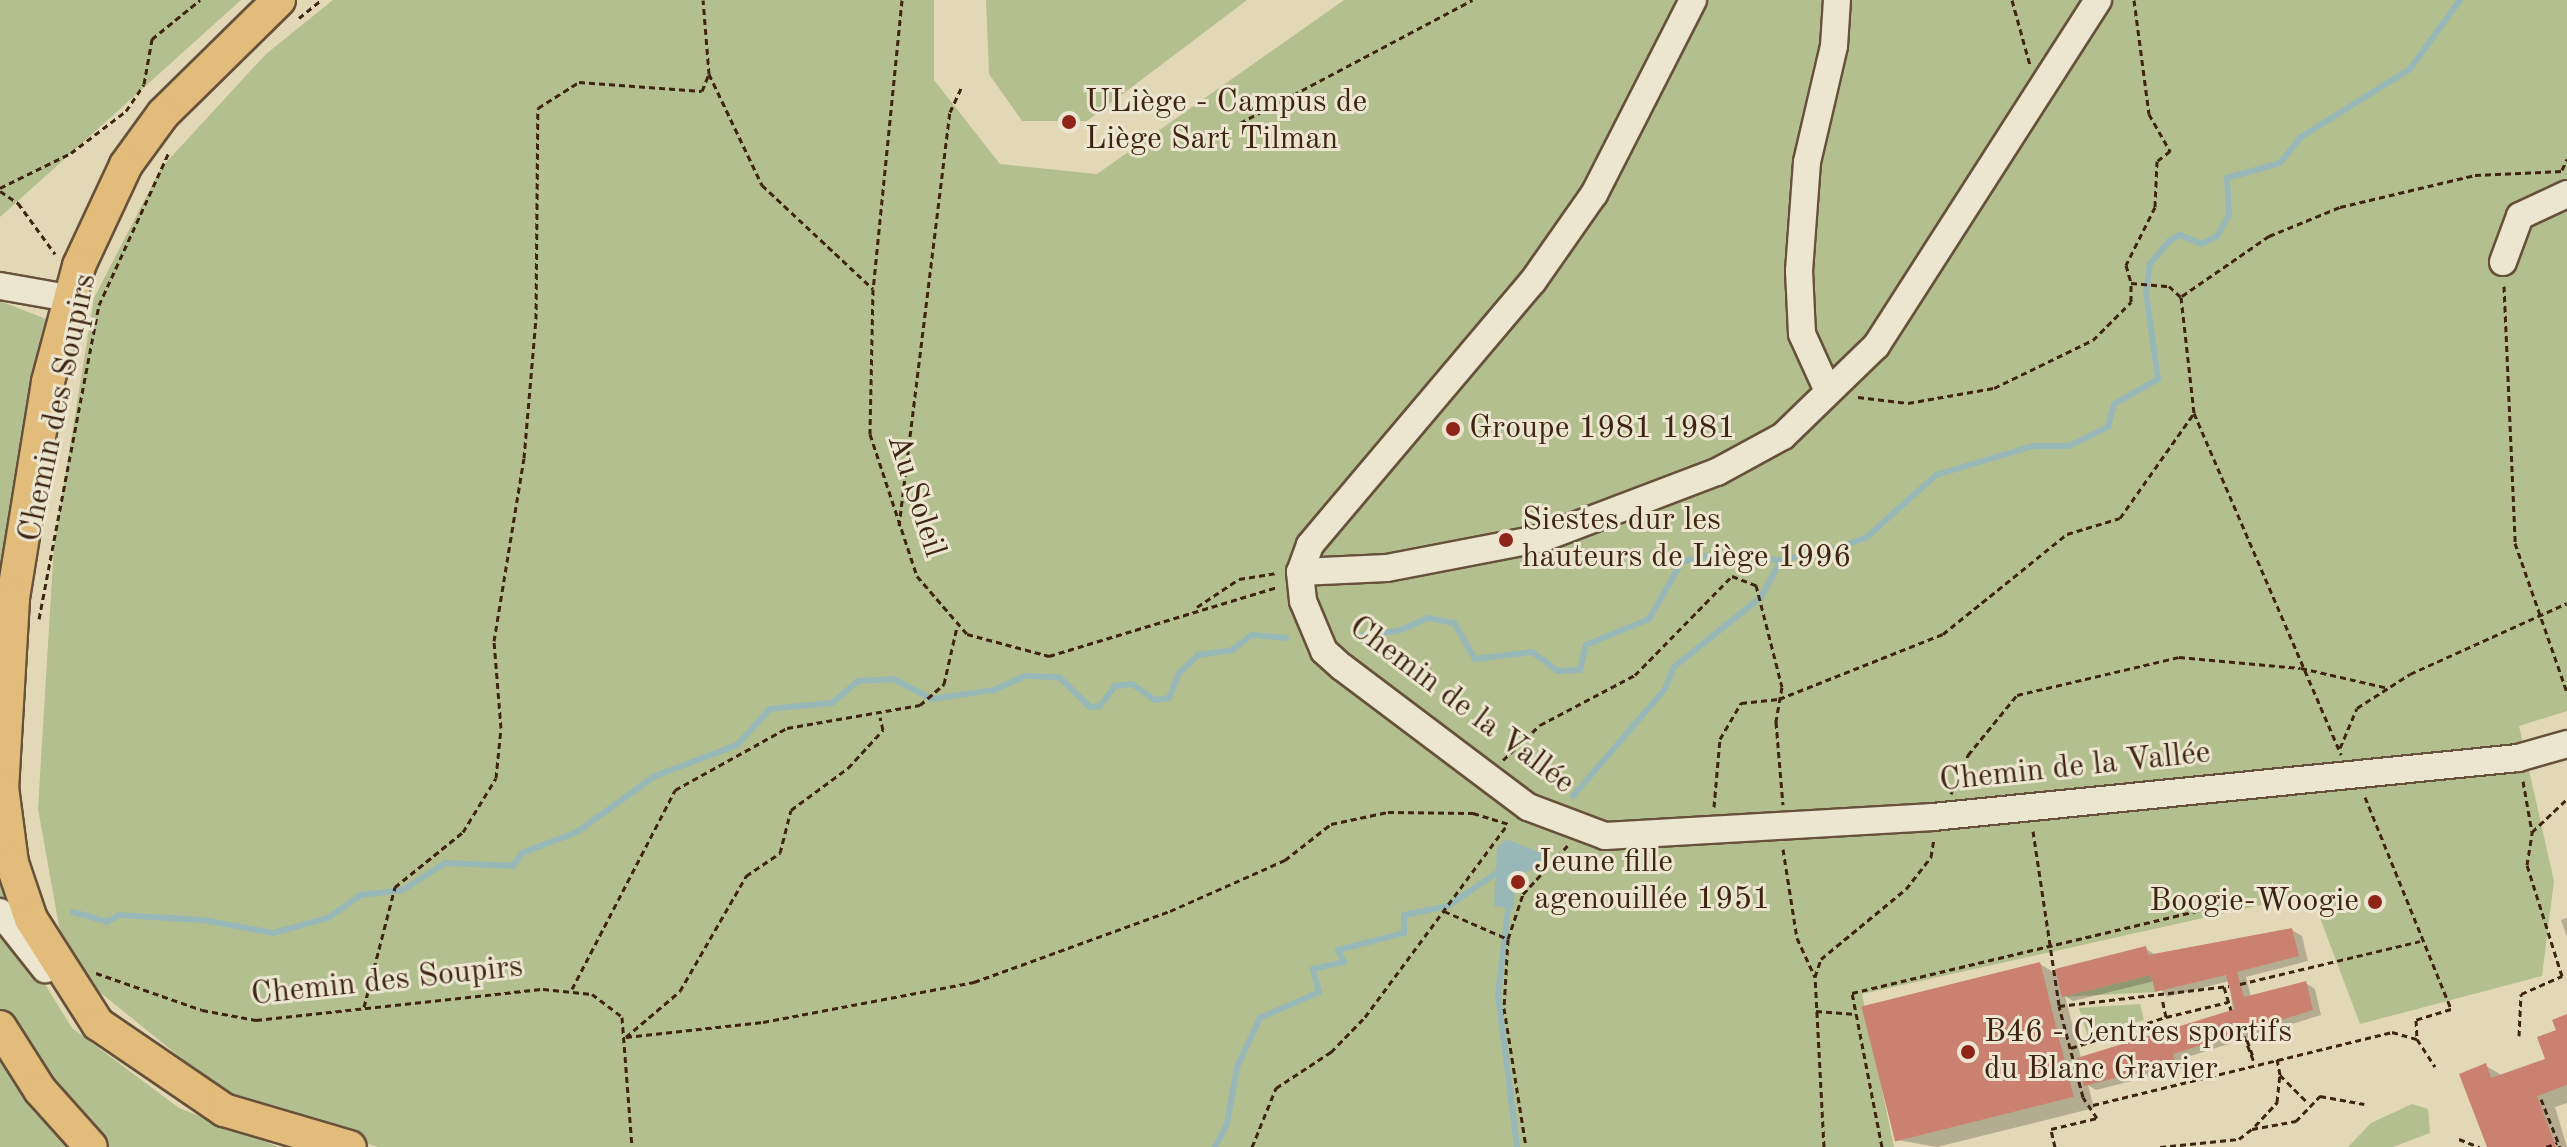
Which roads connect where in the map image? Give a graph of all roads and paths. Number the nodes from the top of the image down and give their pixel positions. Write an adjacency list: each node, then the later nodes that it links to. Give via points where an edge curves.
1 (200, 0): 18 (path, via 152,39 144,84 126,111 71,153)
2 (321, 0): 11 (path)
3 (703, 0): 12 (path)
4 (902, 0): 24 (path, Au Soleil)
5 (1472, 0): 15 (path)
6 (1693, 0): 30 (street, via 1594,194 1469,365 1330,517)
7 (1837, 0): 27 (street, via 1834,46 1807,162 1799,271 1802,334)
8 (2012, 0): 14 (path)
9 (2098, 0): 14 (street)
10 (2134, 0): 22 (path, via 2149,114 2170,151 2157,161 2155,207 2126,265)
11 (287, 11): 21 (main road, via 163,114 126,165)
12 (709, 74): 24 (path, via 762,185); 71 (path, via 702,91 680,94 579,82 538,108 536,319 524,458 494,641 501,728 496,778 463,832 395,887)
13 (962, 86): 29 (path, via 950,112)
14 (2040, 88): 27 (street, via 1876,346)
15 (1240, 123)
16 (174, 144): 35 (path, Chemin des Soupirs, via 129,226 99,305)
17 (2567, 159): 25 (path, via 2562,171 2475,175 2340,207 2269,236)
18 (0, 190): 21 (path, via 18,203 53,252)
19 (2567, 194): 20 (street, via 2510,212)
20 (2503, 262): 33 (path, via 2515,543)
21 (79, 266): 26 (main road)
22 (2131, 283): 25 (path, via 2157,284); 27 (path, via 2131,302 2093,340 1994,388 1908,403)
23 (0, 286): 26 (street)
24 (873, 289): 29 (path, Au Soleil, via 870,434)
25 (2181, 297): 28 (path)
26 (68, 298): 90 (main road, via 13,599 1,736 12,863 51,960 98,1024)
27 (1827, 389): 30 (street, via 1808,414 1755,455 1557,533 1441,560)
28 (2194, 413): 36 (path); 39 (path, via 2120,518 2067,534 1943,634)
29 (899, 530): 34 (path, Au Soleil, via 917,576)
30 (1300, 572): 32 (path, Au Soleil, via 1286,585); 32 (path, via 1239,579); 44 (street, Chemin de la Vallée, via 1303,601 1324,651)
31 (2567, 603): 33 (path)
32 (1194, 610): 34 (path, Au Soleil, via 1102,646 1049,656 993,646)
33 (2542, 618): 37 (path); 38 (path)
34 (957, 627): 40 (path, via 944,684 929,697)
35 (37, 632)
36 (2301, 668): 37 (path); 42 (path); 53 (path, via 2179,657 2017,695 1968,755)
37 (2388, 688): 42 (path, via 2357,708)
38 (2567, 692)
39 (1779, 699): 44 (path, via 1761,597 1756,585 1732,576 1635,675 1540,725); 47 (path); 54 (path, via 1741,703 1720,739)
40 (880, 717): 67 (path, via 787,728 675,790); 78 (path, via 883,730 848,768 791,810 780,853 746,876 680,991)
41 (2567, 744): 43 (street, Chemin de la Vallée)
42 (2340, 748): 45 (path)
43 (2518, 758): 45 (street, Chemin de la Vallée); 57 (path)
44 (1498, 764): 52 (street, Chemin de la Vallée)
45 (2344, 774): 51 (street, Chemin de la Vallée); 62 (path, via 2362,789)
46 (2567, 799): 57 (path)
47 (1783, 801): 48 (path); 49 (path); 55 (path)
48 (1796, 801)
49 (1769, 802)
50 (1728, 806): 54 (path)
51 (2030, 807): 53 (street, Chemin de la Vallée); 63 (path)
52 (1518, 815): 56 (street, Chemin de la Vallée); 59 (path); 78 (path, via 1388,812 1331,824 1285,860 1170,911 974,982 763,1022)
53 (1937, 816): 55 (street, Chemin de la Vallée); 65 (path, via 1931,857 1887,908 1821,959)
54 (1709, 817): 55 (street, Chemin de la Vallée); 56 (street, Chemin de la Vallée)
55 (1781, 828): 65 (path, via 1797,938)
56 (1579, 831): 61 (path, via 1523,894)
57 (2532, 832): 77 (path, via 2532,898 2564,965 2551,985 2521,994)
58 (2234, 902): 63 (path)
59 (1444, 911): 61 (path); 97 (path, via 1365,1017 1331,1052 1276,1088)
60 (0, 912): 90 (street, via 121,1057 197,1109)
61 (1508, 939): 98 (path, via 1504,1008)
62 (2420, 941): 66 (path); 80 (path, via 2451,1009 2416,1020)
63 (2045, 945): 70 (path); 74 (path, via 1852,993)
64 (84, 966): 71 (path, Chemin des Soupirs, via 233,1018)
65 (1815, 977): 73 (path)
66 (2240, 984)
67 (572, 989): 71 (path, Chemin des Soupirs); 78 (path, Chemin des Soupirs, via 609,1002)
68 (2162, 998): 69 (path, via 2227,986); 70 (path); 75 (path)
69 (2228, 1002): 72 (path); 75 (path)
70 (2059, 1006): 81 (path)
71 (364, 1007)
72 (2231, 1010)
73 (1816, 1011): 74 (path); 99 (path)
74 (1856, 1014): 100 (path)
75 (2166, 1017): 81 (path)
76 (0, 1027): 94 (main road, via 40,1090)
77 (2519, 1036)
78 (626, 1037): 96 (path, Chemin des Soupirs)
79 (2245, 1038): 83 (path)
80 (2417, 1039): 82 (path, via 2392,1032); 84 (path)
81 (2069, 1049): 89 (path, via 2083,1097)
82 (2277, 1059): 83 (path); 85 (path)
83 (2254, 1061): 89 (path)
84 (2435, 1067)
85 (2280, 1075): 87 (path); 91 (path, via 2277,1102)
86 (2541, 1099): 93 (path)
87 (2308, 1103): 88 (path, via 2320,1096); 91 (path, via 2296,1121)
88 (2364, 1104)
89 (2093, 1105): 101 (path, via 2097,1118 2051,1129)
90 (224, 1110): 95 (main road)
91 (2252, 1129): 102 (path, via 2215,1146)
92 (2459, 1139): 103 (path)
93 (2559, 1145): 104 (path)
94 (91, 1147)
95 (350, 1147)
96 (632, 1147)
97 (1252, 1147)
98 (1526, 1147)
99 (1824, 1147)
100 (1882, 1147)
101 (2055, 1147)
102 (2160, 1147)
103 (2479, 1147)
104 (2546, 1147)

